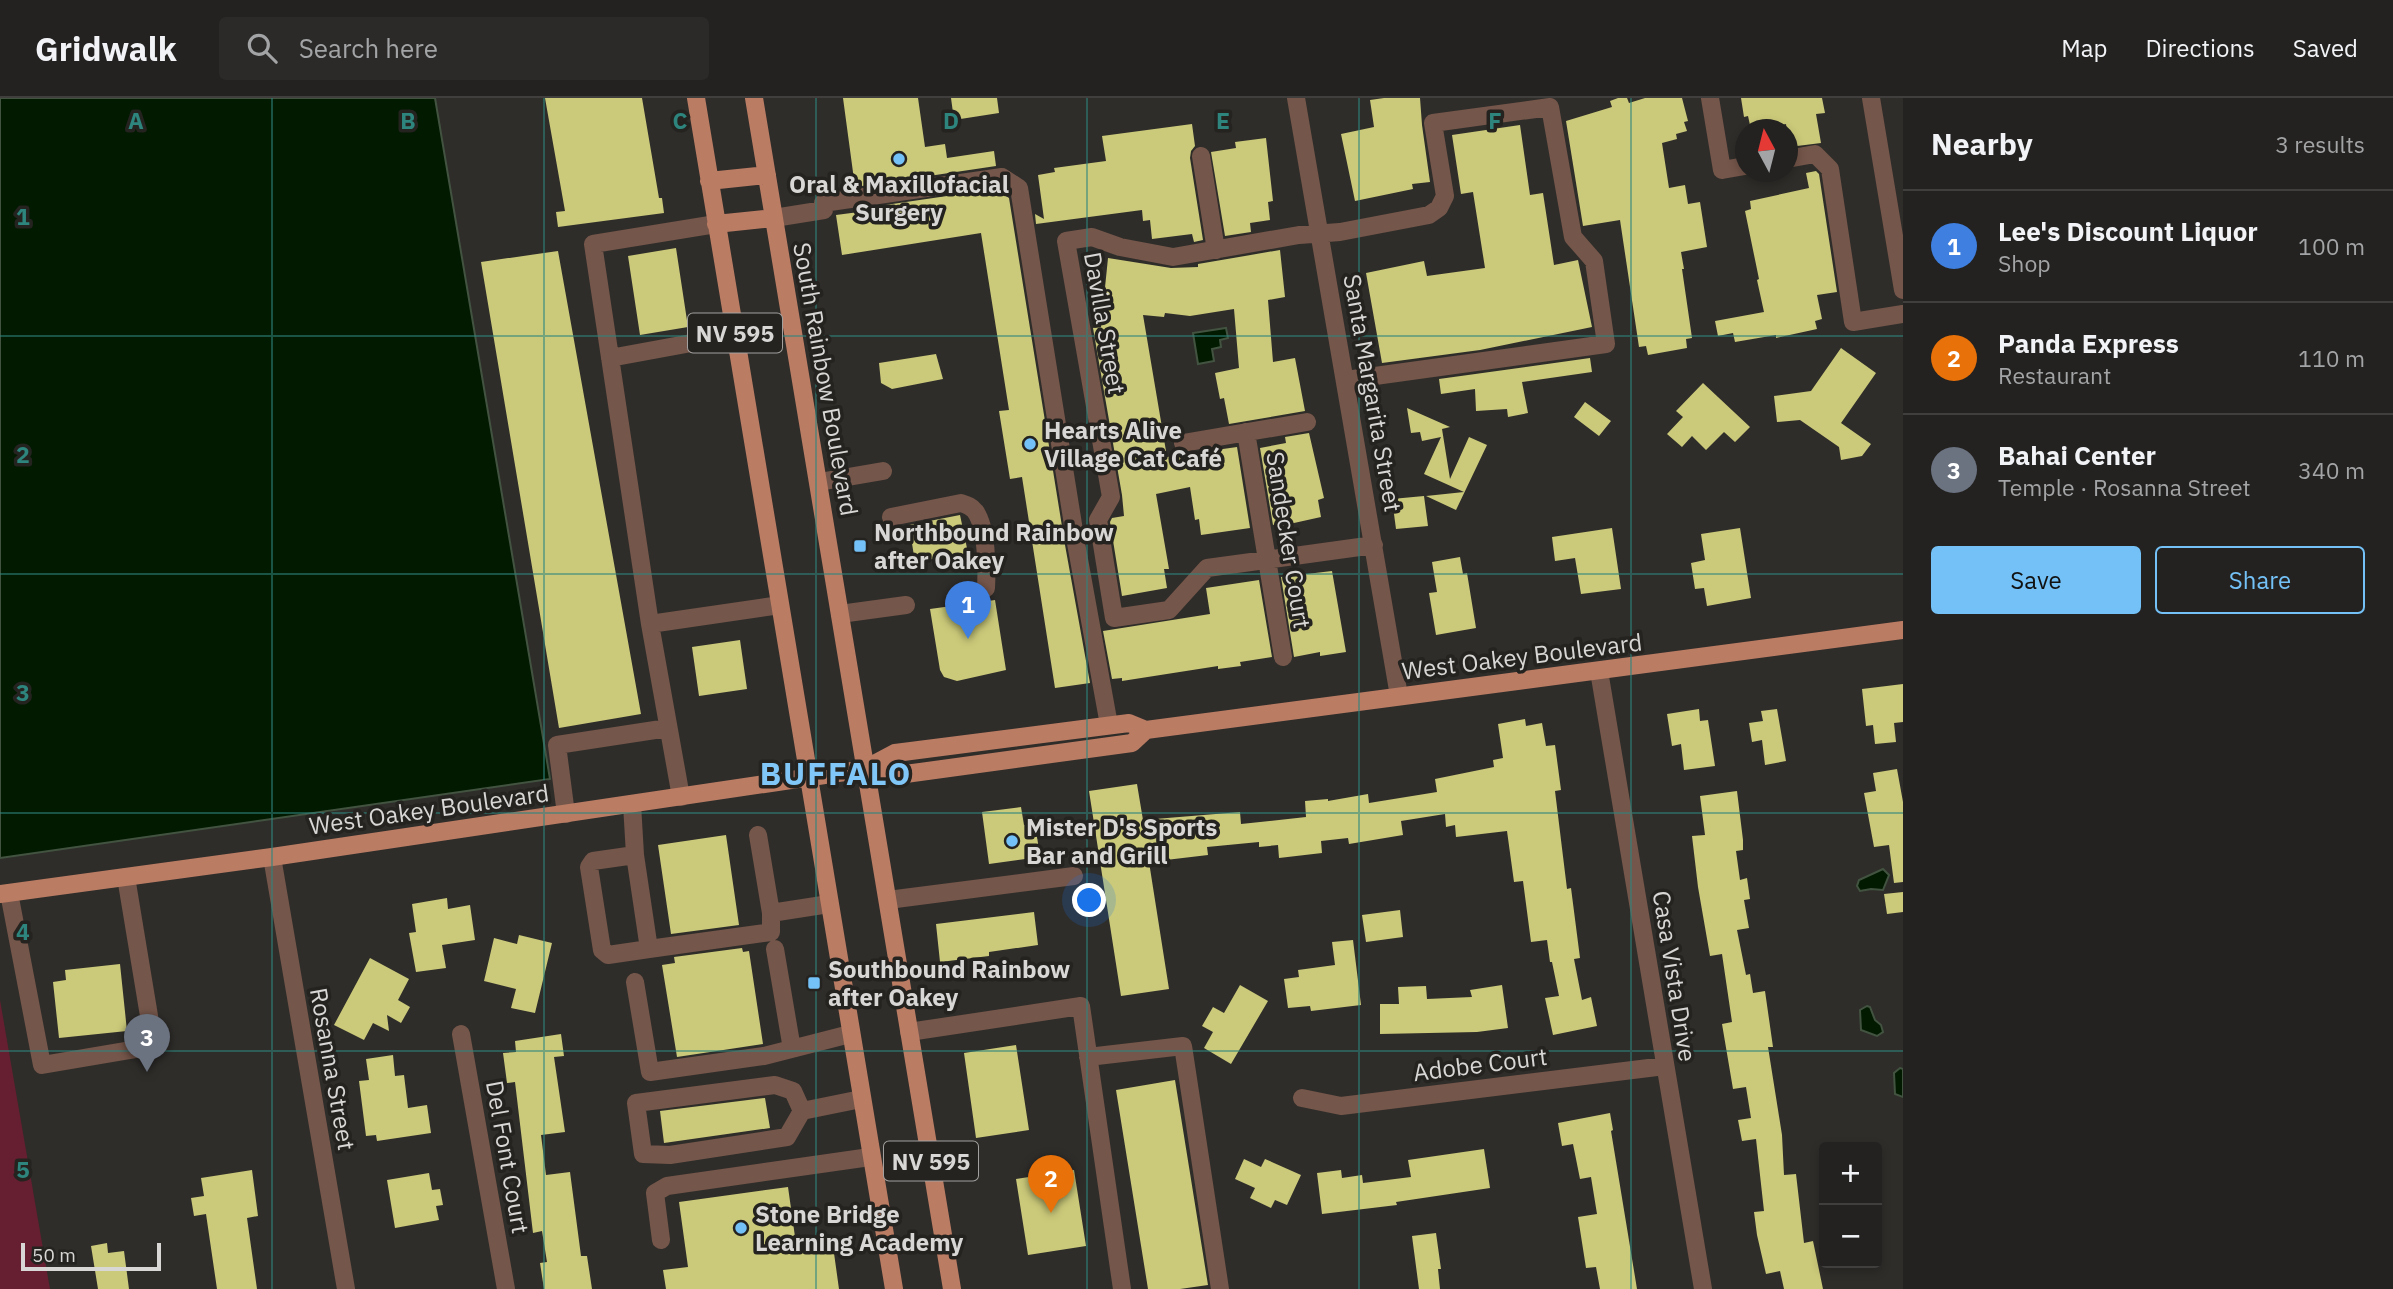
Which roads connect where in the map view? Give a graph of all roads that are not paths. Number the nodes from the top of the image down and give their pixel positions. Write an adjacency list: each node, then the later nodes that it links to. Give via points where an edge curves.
1 (696, 98): 10 (main road, NV 595)
2 (754, 98): 9 (main road, South Rainbow Boulevard / NV 595)
3 (1296, 98): 13 (street, Santa Margarita Street)
4 (1710, 98): 8 (street, via 1722,170)
5 (1871, 98): 15 (street)
6 (1201, 156): 14 (street)
7 (1798, 157): 16 (street, via 1815,154 1830,169 1853,322)
8 (1735, 168)
9 (767, 175): 10 (main road); 11 (main road, South Rainbow Boulevard / NV 595)
10 (709, 181): 12 (main road, NV 595)
11 (774, 218): 12 (main road); 24 (main road, South Rainbow Boulevard / NV 595); 37 (street, via 824,210 823,203 1002,177 1019,188)
12 (716, 224): 17 (main road, NV 595); 18 (street, via 593,244)
13 (1320, 233): 14 (street); 19 (street, Santa Margarita Street); 19 (street, via 1429,215 1439,208 1445,196 1433,124 1550,107 1573,237 1594,261 1606,344)
14 (1216, 250): 27 (street, Davilla Street, via 1173,257 1092,237 1066,241 1111,497 1098,520 1114,618 1169,610 1207,568)
15 (1903, 290)
16 (1903, 314)
17 (735, 335): 18 (street); 29 (main road, NV 595)
18 (610, 358): 32 (street)
19 (1346, 380): 26 (street, Santa Margarita Street)
20 (1307, 422): 21 (street, Sandecker Court)
21 (1246, 432): 22 (street, Sandecker Court); 27 (street, Sandecker Court)
22 (1183, 443)
23 (883, 471): 24 (street)
24 (819, 482): 31 (main road, South Rainbow Boulevard / NV 595)
25 (891, 517): 28 (street, via 961,503 970,506 980,522)
26 (1374, 545): 27 (street); 36 (street, Santa Margarita Street)
27 (1269, 560): 34 (street, Sandecker Court)
28 (986, 588)
29 (780, 605): 32 (street); 41 (main road, NV 595)
30 (906, 605): 31 (street)
31 (841, 614): 40 (main road, South Rainbow Boulevard / NV 595)
32 (650, 624): 38 (street)
33 (1903, 629): 35 (main road, West Oakey Boulevard)
34 (1283, 657)
35 (1599, 671): 36 (main road, West Oakey Boulevard); 62 (street, Casa Vista Drive)
36 (1399, 696): 39 (main road, West Oakey Boulevard)
37 (1109, 726): 39 (main road, West Oakey Boulevard, via 1129,723); 40 (main road, West Oakey Boulevard, via 895,753)
38 (668, 728): 42 (street); 44 (street, via 557,745)
39 (1146, 730): 40 (main road, West Oakey Boulevard, via 1132,743 1046,755 898,775)
40 (866, 768): 41 (main road, West Oakey Boulevard); 51 (main road, South Rainbow Boulevard / NV 595)
41 (808, 777): 42 (main road, West Oakey Boulevard); 52 (main road, NV 595)
42 (681, 797): 43 (main road, West Oakey Boulevard)
43 (632, 804): 44 (main road, West Oakey Boulevard); 46 (street)
44 (566, 814): 47 (main road, West Oakey Boulevard)
45 (758, 835): 53 (street)
46 (635, 855): 54 (street); 54 (street, via 593,861 589,867 602,950 608,955)
47 (272, 857): 49 (main road, West Oakey Boulevard); 68 (street, Rosanna Street)
48 (1073, 876): 51 (street)
49 (126, 877): 50 (main road, West Oakey Boulevard); 50 (street, via 154,1045 43,1065)
50 (4, 893)
51 (888, 900): 57 (main road, South Rainbow Boulevard / NV 595)
52 (829, 904): 53 (street); 59 (main road, NV 595)
53 (771, 913): 54 (street, via 771,932)
54 (649, 949)
55 (775, 949): 60 (street)
56 (635, 982): 60 (street, via 650,1072)
57 (909, 1032): 61 (street, via 1081,1006); 71 (main road, South Rainbow Boulevard / NV 595)
58 (461, 1034): 69 (street, Del Font Court)
59 (850, 1034): 60 (street); 64 (main road, NV 595)
60 (792, 1049)
61 (1088, 1057): 72 (street); 73 (street, via 1183,1046)
62 (1665, 1066): 63 (street, Adobe Court, via 1342,1106); 74 (street, Casa Vista Drive)
63 (1301, 1098)
64 (861, 1099): 65 (street); 66 (main road, NV 595)
65 (802, 1111): 65 (street, via 793,1091 775,1084 636,1103 643,1154 670,1155 787,1136)
66 (870, 1157): 67 (street, via 667,1186 655,1193); 70 (main road, NV 595)
67 (661, 1240)
68 (346, 1289)
69 (506, 1289)
70 (894, 1289)
71 (952, 1289)
72 (1122, 1289)
73 (1220, 1289)
74 (1703, 1289)

